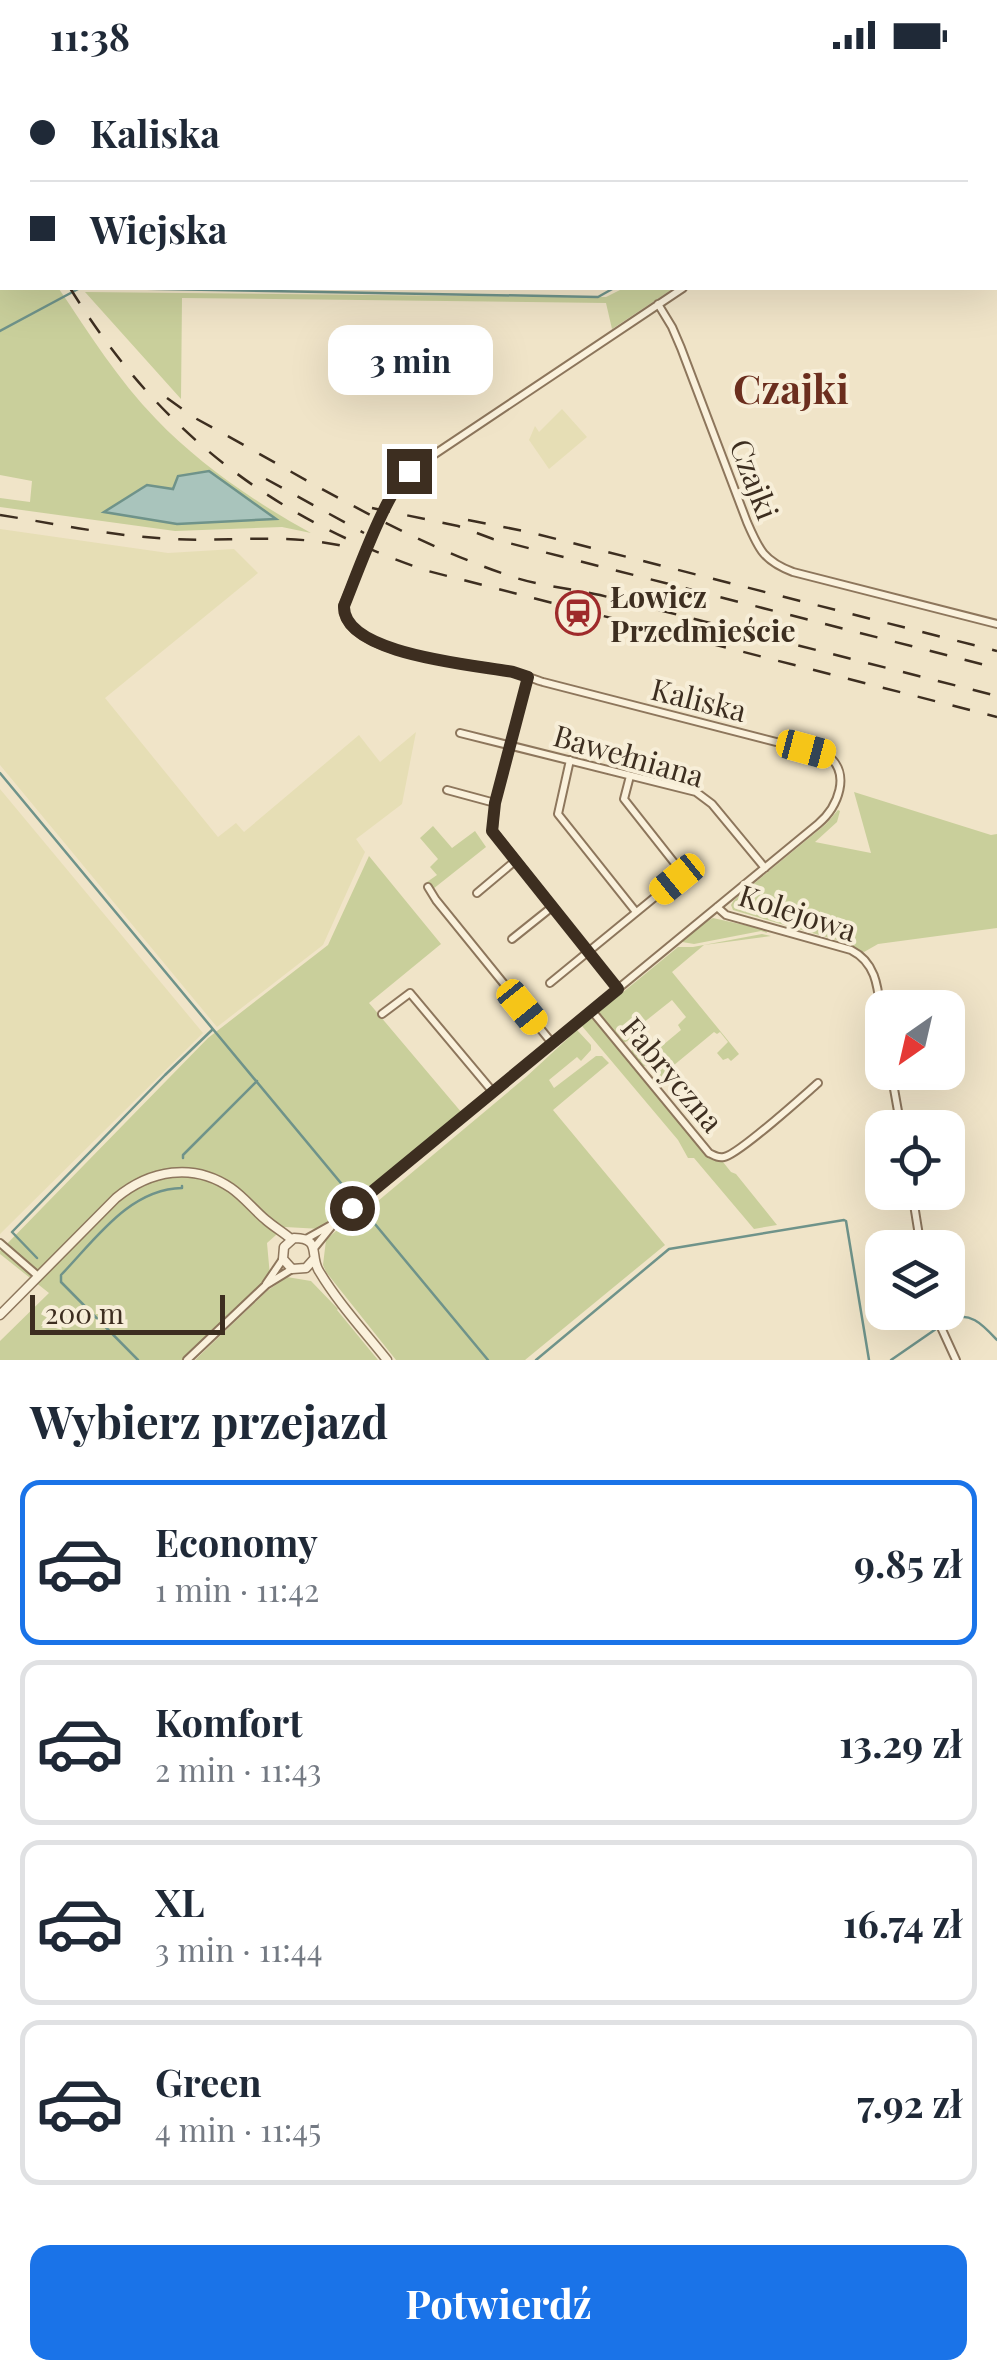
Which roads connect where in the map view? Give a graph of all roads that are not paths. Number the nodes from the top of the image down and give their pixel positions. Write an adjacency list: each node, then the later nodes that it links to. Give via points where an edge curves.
1 (680, 290): 2 (street)
2 (658, 304): 3 (street, Czajki, via 765,556 793,572); 4 (street, Kaliska, via 405,474 344,606 349,624 399,652)
3 (997, 624)
4 (528, 677): 6 (street); 12 (street, Kaliska, via 832,757 841,773 832,810)
5 (460, 733): 6 (street, Bawełniana)
6 (510, 746): 7 (street, Bawełniana); 10 (street)
7 (570, 760): 8 (street, Bawełniana); 17 (street, via 558,814)
8 (630, 775): 12 (street, Bawełniana, via 704,796); 17 (street, via 624,799 680,870)
9 (447, 790): 10 (street)
10 (495, 803): 11 (street, via 492,831)
11 (515, 861): 14 (street); 15 (street)
12 (764, 868): 16 (street, Kaliska)
13 (428, 887): 25 (street)
14 (476, 893)
15 (552, 907): 18 (street); 19 (street)
16 (717, 907): 21 (street, Kaliska); 22 (street, Kolejowa, via 851,950 865,958)
17 (636, 912): 19 (street)
18 (512, 939)
19 (588, 952): 20 (street); 21 (street)
20 (550, 983)
21 (618, 989): 23 (street, Kaliska)
22 (877, 990)
23 (592, 1010): 25 (street, Kaliska); 26 (street, Fabryczna, via 715,1156 728,1156)
24 (382, 1014): 27 (street, via 410,993)
25 (552, 1043): 27 (street, Kaliska)
26 (818, 1083)
27 (493, 1092): 29 (street, Kaliska)
28 (268, 1222): 30 (street); 33 (street); 39 (street, via 216,1179 158,1174 116,1198)
29 (331, 1226): 31 (street, Kaliska); 34 (street, Kaliska)
30 (292, 1239): 31 (street); 33 (street)
31 (306, 1239): 34 (street)
32 (0, 1243): 39 (street)
33 (284, 1247): 36 (street)
34 (314, 1248): 35 (street)
35 (314, 1259): 38 (street); 41 (street)
36 (283, 1260): 37 (street); 40 (street)
37 (292, 1269): 38 (street); 40 (street)
38 (303, 1270): 41 (street)
39 (38, 1276): 42 (street)
40 (266, 1285): 44 (street)
41 (328, 1288): 45 (street)
42 (0, 1315)
43 (942, 1330): 46 (street)
44 (187, 1360)
45 (388, 1360)
46 (956, 1360)

